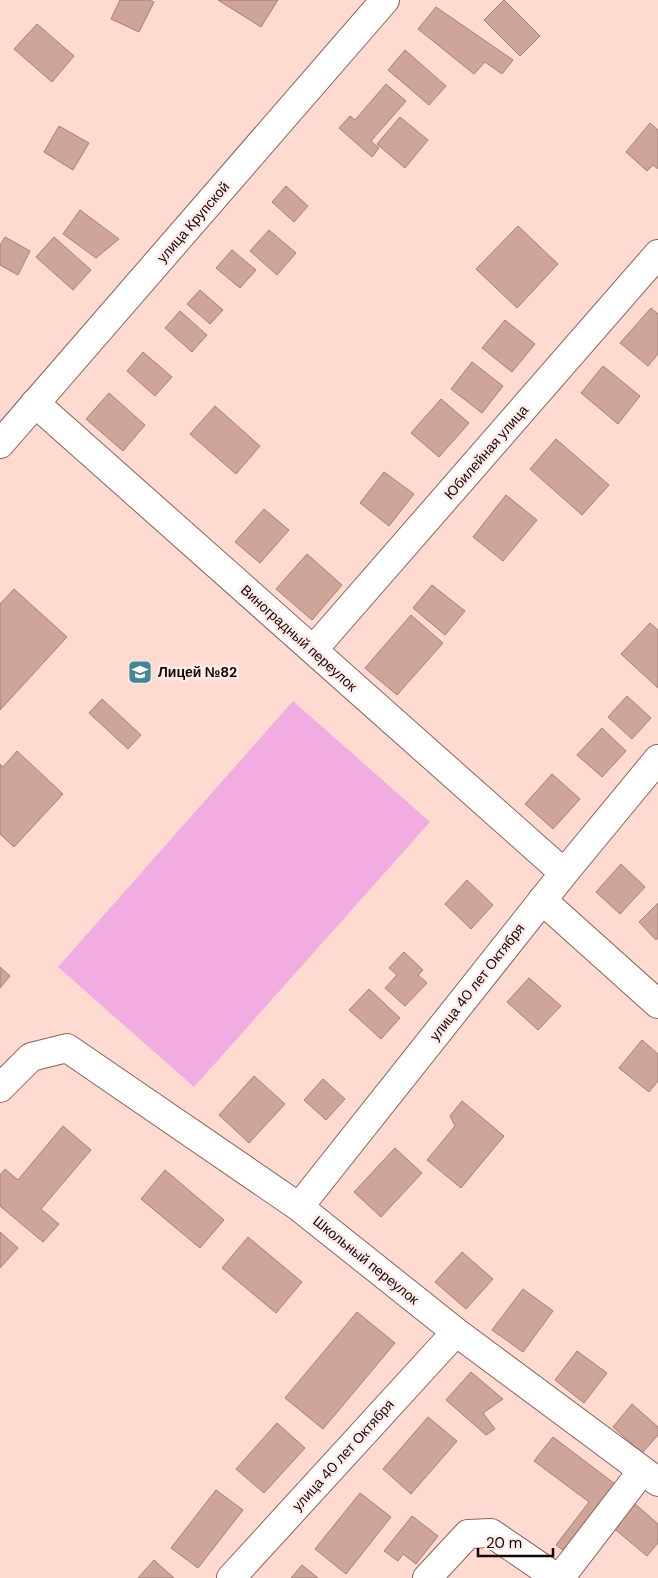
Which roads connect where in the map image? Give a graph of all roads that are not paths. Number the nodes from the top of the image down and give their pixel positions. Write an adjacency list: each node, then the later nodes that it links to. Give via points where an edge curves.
1 (385, 0): 3 (street, улица Крупской)
2 (658, 254): 5 (street, Юбилейная улица)
3 (35, 403): 4 (street, улица Крупской); 5 (street, Виноградный переулок)
4 (0, 444)
5 (313, 650): 7 (street, Виноградный переулок)
6 (658, 759): 7 (street, улица 40 лет Октября)
7 (564, 873): 8 (street, улица 40 лет Октября)
8 (542, 900): 9 (street); 11 (street, улица 40 лет Октября)
9 (658, 1004)
10 (0, 1088): 11 (street, Школьный переулок, via 31,1057 67,1048)
11 (299, 1207): 12 (street, Школьный переулок)
12 (456, 1332): 13 (street, Школьный переулок); 14 (street, улица 40 лет Октября)
13 (650, 1476): 16 (street)
14 (231, 1578)
15 (427, 1578): 16 (street, via 468,1534 491,1533)
16 (558, 1578)

